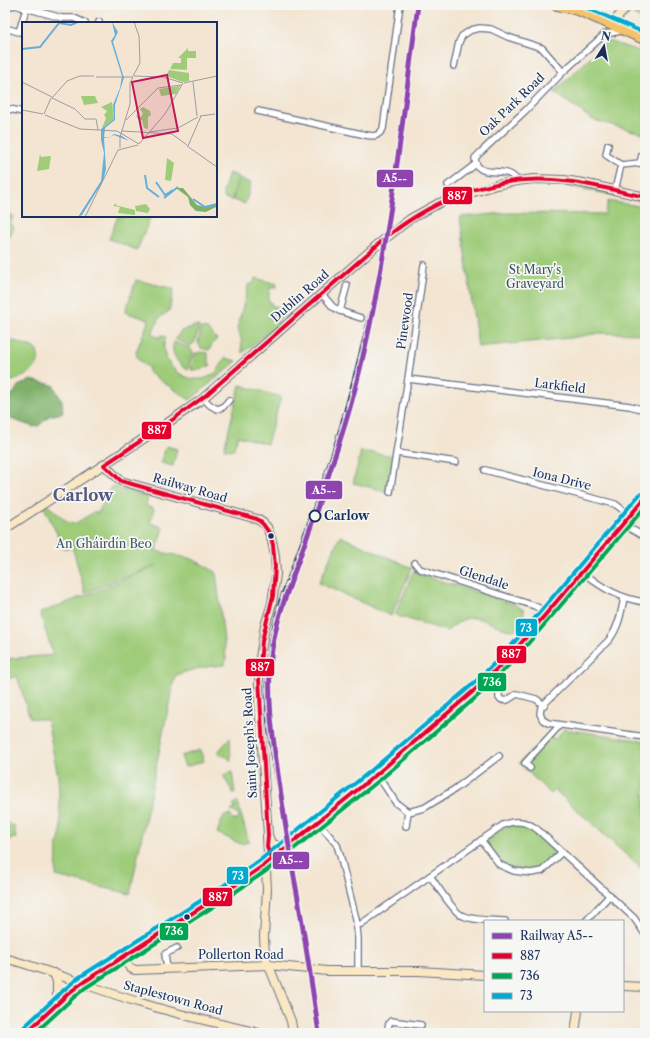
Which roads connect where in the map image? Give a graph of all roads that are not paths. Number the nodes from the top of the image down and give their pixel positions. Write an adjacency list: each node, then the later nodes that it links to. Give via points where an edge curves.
1 (400, 5): 18 (street, via 383,129 378,135 366,135)
2 (555, 5): 10 (main road)
3 (629, 5): 10 (main road)
4 (5, 7): 5 (street)
5 (26, 9): 6 (street); 7 (street)
6 (62, 21): 9 (street, via 74,18)
7 (22, 22)
8 (22, 22): 11 (street, via 19,32)
9 (83, 22)
10 (607, 22): 12 (main road); 13 (street)
11 (5, 28)
12 (622, 30): 13 (street, Oak Park Road); 14 (main road)
13 (605, 34): 16 (street, Oak Park Road)
14 (645, 40)
15 (454, 66): 16 (street, via 462,36 480,28 491,29 542,48)
16 (563, 72): 22 (street, Oak Park Road, via 475,158)
17 (5, 108): 19 (street)
18 (258, 111)
19 (22, 112)
20 (608, 145): 23 (street, via 606,155)
21 (642, 154): 23 (street, via 640,163)
22 (476, 164): 24 (street, via 485,171 509,172); 25 (street)
23 (622, 165): 26 (street)
24 (517, 180): 26 (main road, Dublin Road, via 564,180); 30 (main road, Dublin Road, via 475,190 439,203 410,219)
25 (448, 185)
26 (616, 190): 27 (main road, Dublin Road)
27 (645, 197)
28 (424, 265): 33 (street, Pinewood)
29 (347, 285): 31 (street)
30 (321, 293): 31 (street, via 333,308); 34 (main road, Dublin Road)
31 (340, 312): 32 (street)
32 (361, 318)
33 (408, 379): 36 (street, Larkfield, via 630,406); 37 (street, Pinewood)
34 (203, 398): 35 (street, via 217,409); 39 (main road, Dublin Road)
35 (229, 400)
36 (645, 410)
37 (397, 453): 38 (street); 41 (street, Pinewood)
38 (456, 462)
39 (104, 465): 45 (main road, Dublin Road); 46 (main road, Railway Road, via 121,481 257,519)
40 (484, 470): 43 (street, Iona Drive, via 615,504)
41 (390, 492)
42 (645, 498): 43 (main road)
43 (631, 516): 44 (main road)
44 (624, 525): 47 (street); 49 (main road)
45 (5, 529)
46 (269, 532): 63 (main road, Saint Joseph's Road, via 276,574 259,664)
47 (645, 537)
48 (415, 563): 52 (street, Glendale, via 420,569 535,606)
49 (583, 572): 50 (street); 52 (main road)
50 (624, 598): 51 (street); 54 (street, via 618,625 609,640)
51 (645, 602)
52 (547, 613): 59 (main road, via 510,656 477,688)
53 (499, 688): 54 (street, via 499,698 502,701 506,702 517,694 536,699)
54 (544, 705): 55 (street, via 540,711 541,718 548,723)
55 (560, 725): 56 (street); 58 (street, via 525,763)
56 (645, 737)
57 (499, 756): 60 (street, via 455,789 424,808)
58 (530, 768)
59 (377, 774): 60 (street, via 396,803); 61 (main road)
60 (408, 812): 62 (street)
61 (318, 822): 65 (main road); 73 (street, via 337,845)
62 (406, 826)
63 (268, 835): 65 (main road, via 271,843); 67 (main road, Saint Joseph's Road, via 268,854)
64 (480, 840): 66 (street, via 507,823 521,821 533,826); 66 (street, via 500,865 514,871 542,871); 69 (street)
65 (282, 850): 67 (main road)
66 (562, 852): 70 (street)
67 (271, 858): 68 (main road)
68 (263, 866): 77 (main road); 78 (main road, via 266,870 265,952)
69 (430, 876): 71 (street, via 461,915); 73 (street)
70 (610, 895): 72 (street); 74 (street, via 634,918)
71 (492, 920)
72 (587, 920)
73 (356, 925): 80 (street)
74 (645, 934)
75 (177, 948): 79 (street, via 165,954)
76 (5, 958): 81 (main road, Staplestown Road)
77 (123, 958): 79 (main road, Pollerton Road, via 130,968 135,970); 83 (main road)
78 (270, 965): 79 (main road, Pollerton Road); 80 (main road, Pollerton Road, via 327,971); 93 (main road)
79 (167, 969)
80 (358, 970): 82 (main road, Pollerton Road)
81 (54, 973): 83 (main road, Staplestown Road); 86 (main road, via 57,982)
82 (484, 975)
83 (82, 983): 86 (main road); 92 (main road, Staplestown Road, via 142,1004)
84 (624, 986): 85 (main road)
85 (645, 987)
86 (57, 1004): 88 (main road)
87 (578, 1012): 95 (main road)
88 (38, 1022): 90 (street); 91 (main road)
89 (421, 1026): 94 (street, via 391,1021)
90 (45, 1030)
91 (26, 1033)
92 (259, 1033)
93 (293, 1033)
94 (387, 1033)
95 (575, 1033)

